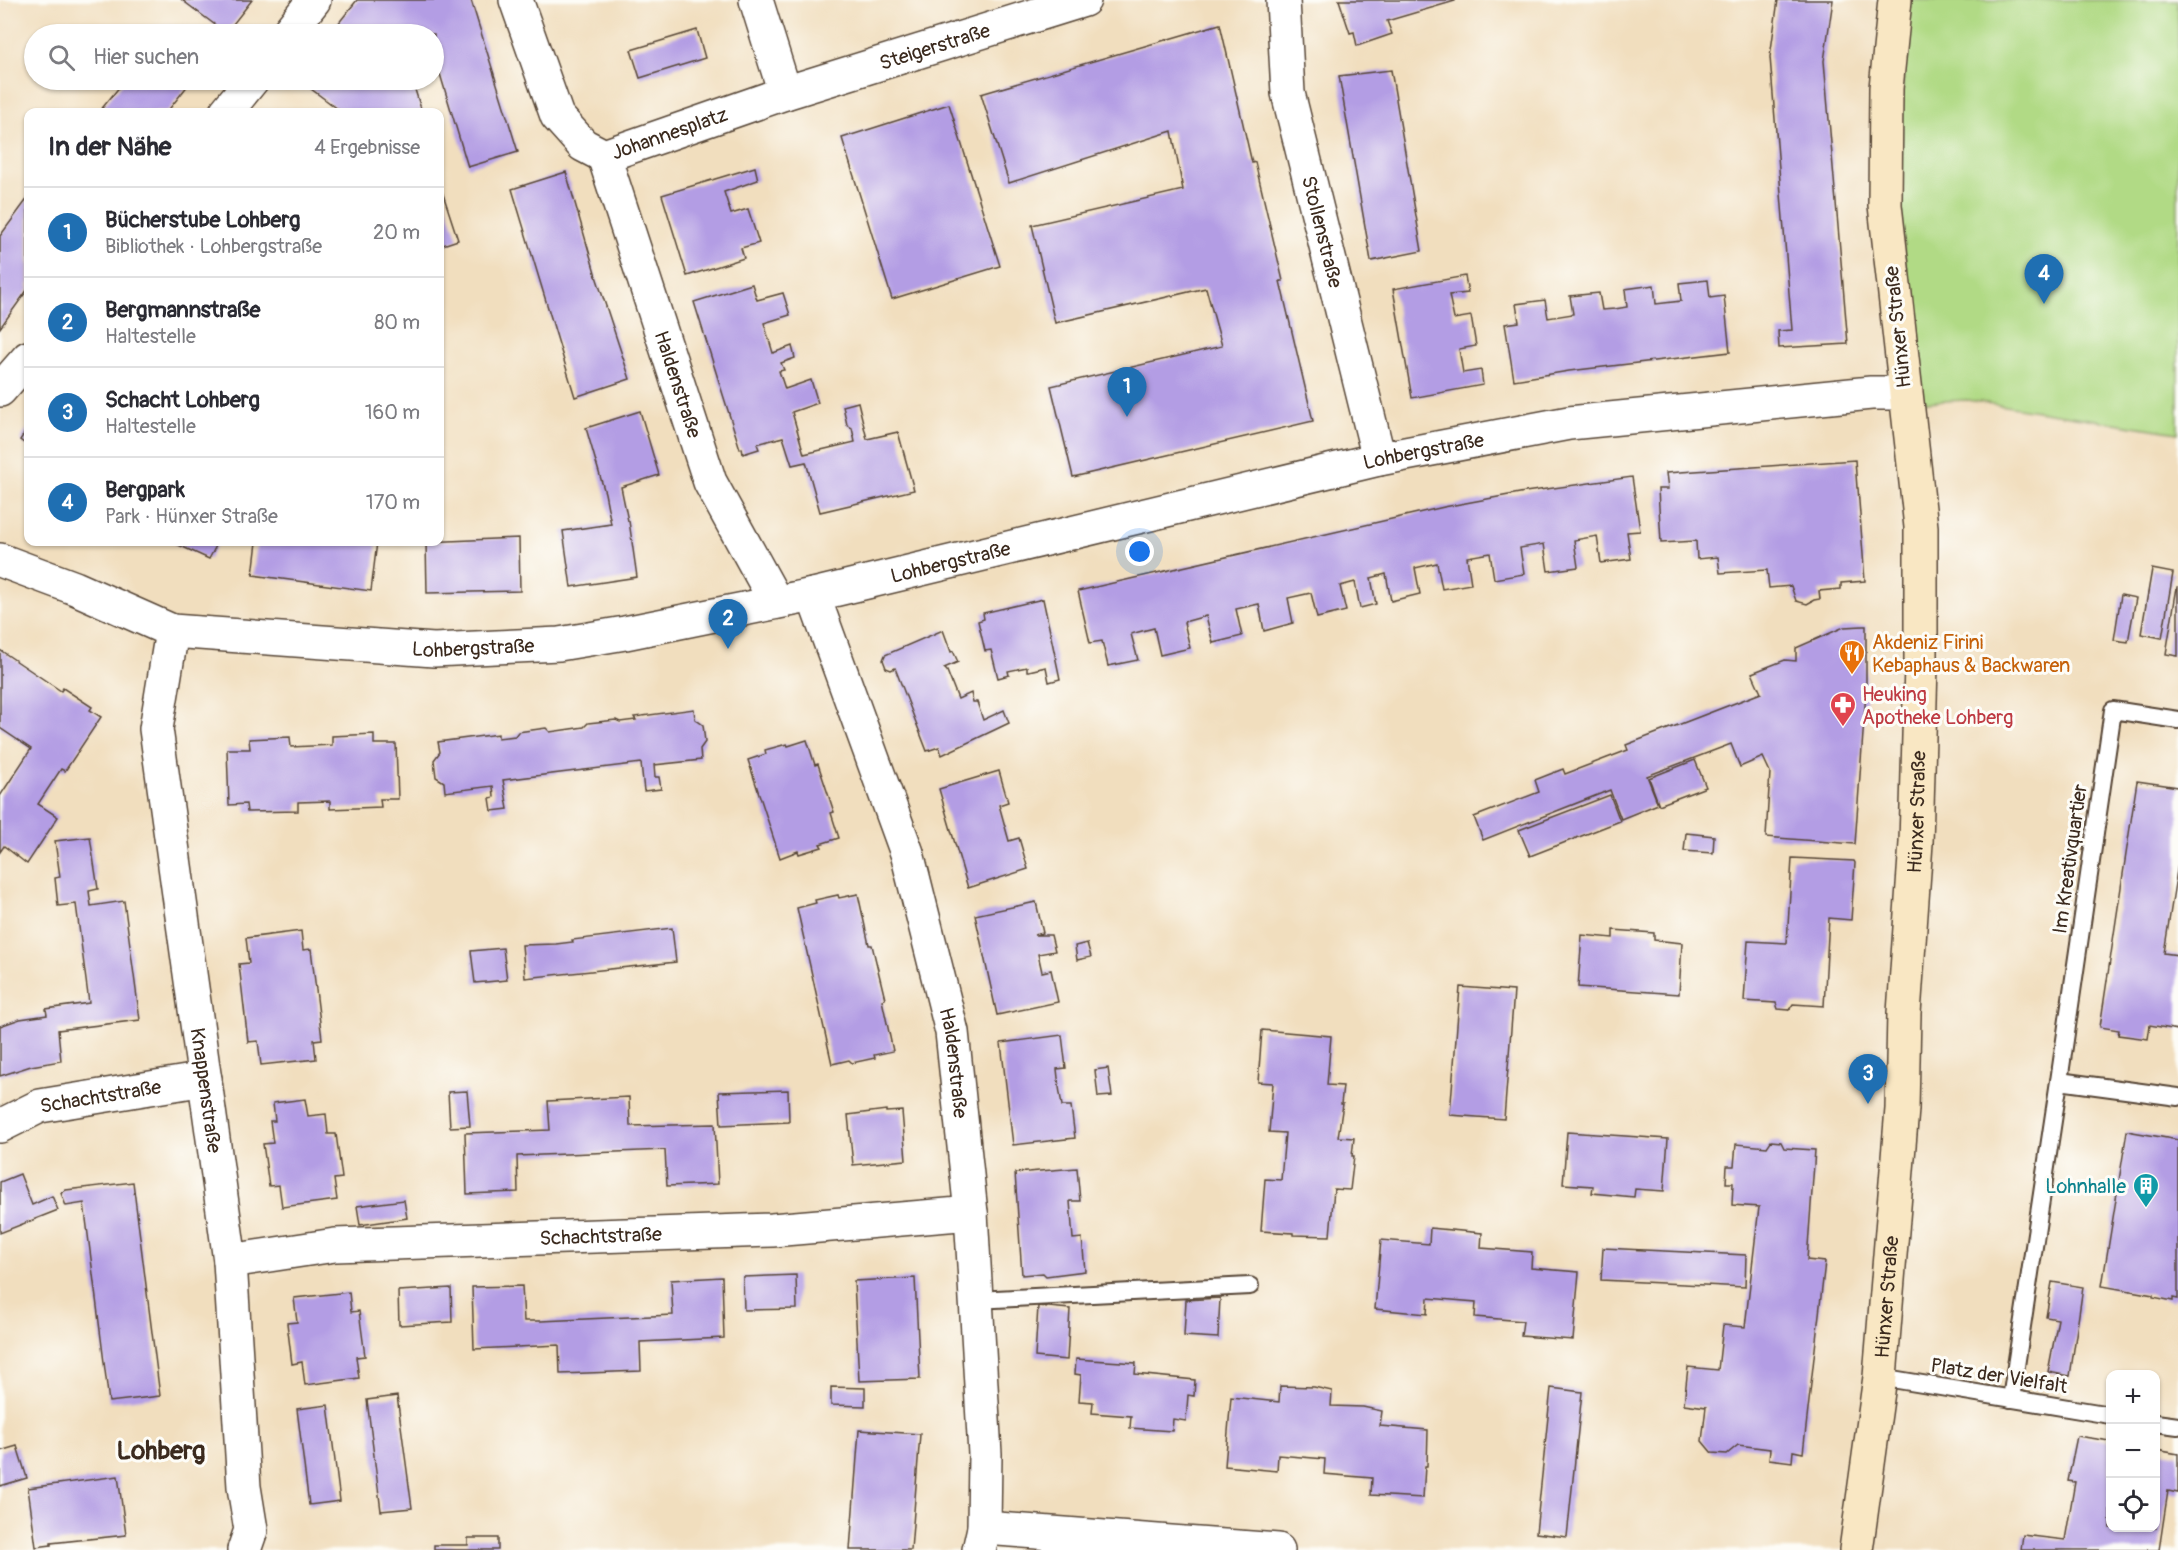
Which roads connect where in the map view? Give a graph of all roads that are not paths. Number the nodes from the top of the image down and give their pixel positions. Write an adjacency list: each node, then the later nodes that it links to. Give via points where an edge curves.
1 (314, 0): 7 (street)
2 (516, 0): 11 (street, Johannesplatz, via 557,116 583,145)
3 (756, 0): 9 (street)
4 (1084, 0): 9 (street, Steigerstraße)
5 (1283, 0): 15 (street, Stollenstraße, via 1288,93)
6 (1895, 0): 14 (main road, Hünxer Straße, via 1886,88 1885,206)
7 (295, 24)
8 (244, 90): 10 (street)
9 (784, 93): 11 (street, Johannesplatz)
10 (229, 108)
11 (604, 156): 18 (street, Haldenstraße, via 710,482)
12 (24, 363): 13 (street)
13 (0, 390)
14 (1905, 393): 15 (street, Lohbergstraße, via 1871,393 1569,423); 29 (main road, Hünxer Straße, via 1921,527 1921,665 1902,1109)
15 (1378, 459): 17 (street, Lohbergstraße)
16 (0, 560): 19 (street, Lohbergstraße)
17 (813, 595): 18 (street, Lohbergstraße); 25 (street, Haldenstraße, via 907,853 952,1032)
18 (776, 602): 19 (street, Lohbergstraße, via 559,644 434,650)
19 (172, 631): 21 (street, Knappenstraße, via 156,729)
20 (2178, 720): 22 (lane, Im Kreativquartier, via 2112,710)
21 (206, 1079): 24 (street, Schachtstraße, via 40,1106); 26 (street, Knappenstraße)
22 (2060, 1080): 23 (lane); 30 (lane, Im Kreativquartier)
23 (2178, 1097)
24 (0, 1126)
25 (971, 1213): 26 (street, Schachtstraße, via 772,1230 335,1245); 28 (street, Haldenstraße)
26 (230, 1261): 35 (street, Knappenstraße, via 244,1487 251,1530)
27 (1250, 1286): 28 (lane)
28 (976, 1300): 34 (street, Haldenstraße, via 985,1454)
29 (1880, 1377): 30 (lane, Platz der Vielfalt); 37 (main road, Hünxer Straße)
30 (2011, 1399): 31 (lane, Platz der Vielfalt)
31 (2106, 1414)
32 (2160, 1423): 33 (lane)
33 (2178, 1426)
34 (982, 1539): 36 (street)
35 (244, 1550)
36 (1278, 1550)
37 (1856, 1550)

